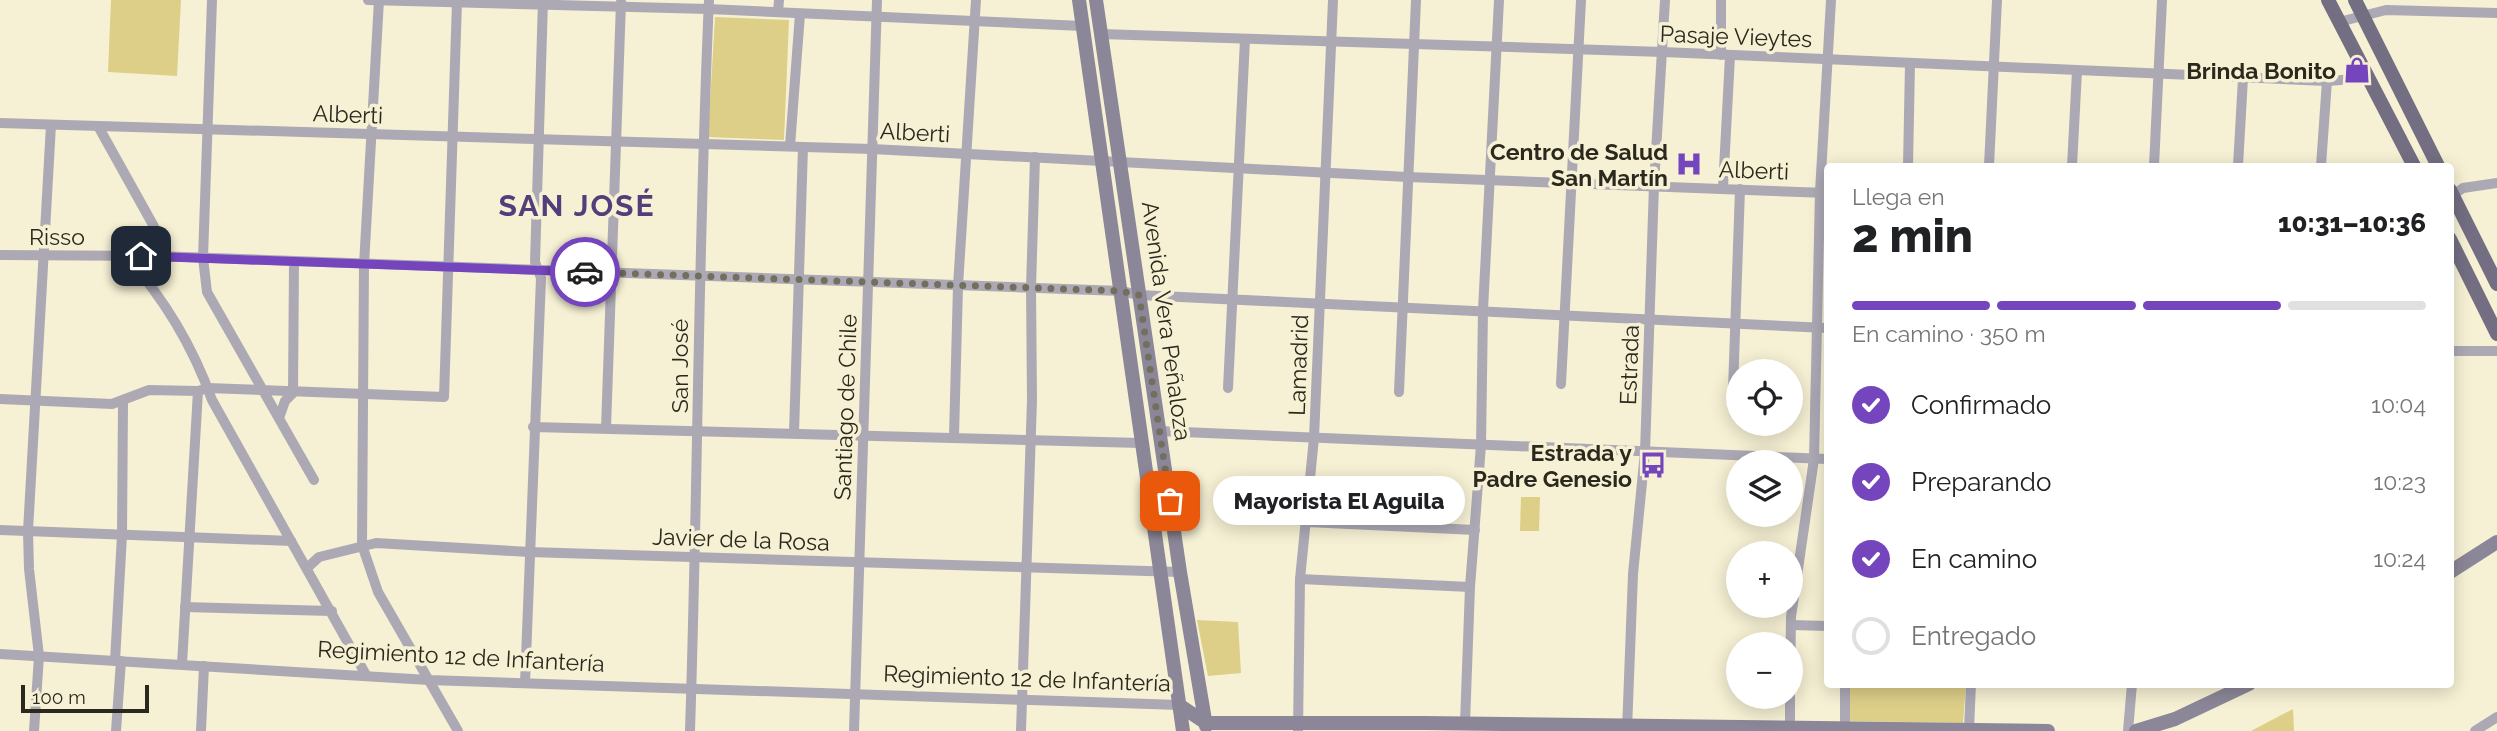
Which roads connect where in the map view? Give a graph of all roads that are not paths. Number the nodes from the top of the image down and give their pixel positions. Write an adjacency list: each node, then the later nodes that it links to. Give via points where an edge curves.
1 (212, 0): 53 (street)
2 (368, 0): 3 (street)
3 (379, 0): 21 (street); 54 (street)
4 (779, 0): 25 (street)
5 (877, 0): 30 (street, Santiago de Chile)
6 (976, 0): 31 (street)
7 (1079, 0): 33 (main road, Avenida Vera Peñaloza)
8 (1096, 0): 34 (main road, Avenida Vera Peñaloza)
9 (1333, 0): 36 (street, Lamadrid)
10 (1416, 0): 37 (street)
11 (1499, 0): 38 (street)
12 (1581, 0): 39 (street)
13 (1665, 0): 40 (street, Estrada)
14 (1721, 0): 41 (street)
15 (1831, 0): 42 (street)
16 (1997, 0): 44 (street)
17 (2162, 0): 46 (street)
18 (2328, 0): 32 (main road)
19 (2355, 0): 28 (main road)
20 (2463, 0): 26 (street)
21 (457, 2): 22 (street); 55 (street)
22 (543, 3): 23 (street); 56 (street)
23 (621, 3): 24 (street); 57 (street)
24 (709, 5): 25 (street); 58 (street, San José)
25 (778, 12): 27 (street)
26 (2469, 12): 28 (street, via 2386,10); 29 (street)
27 (800, 14): 30 (street); 59 (street)
28 (2362, 14): 32 (street); 74 (main road)
29 (2496, 16)
30 (876, 17): 31 (street); 61 (street, Santiago de Chile)
31 (975, 22): 33 (street); 62 (street)
32 (2339, 22): 48 (main road)
33 (1082, 26): 64 (main road, Avenida Vera Peñaloza)
34 (1101, 34): 35 (street, Pasaje Vieytes); 65 (main road, Avenida Vera Peñaloza)
35 (1245, 39): 36 (street, Pasaje Vieytes); 75 (street)
36 (1331, 41): 37 (street, Pasaje Vieytes); 77 (street, Lamadrid)
37 (1414, 44): 38 (street, Pasaje Vieytes); 78 (street)
38 (1497, 47): 39 (street, Pasaje Vieytes); 79 (street)
39 (1580, 50): 40 (street, Pasaje Vieytes); 80 (street)
40 (1663, 52): 41 (street, Pasaje Vieytes); 82 (street, Estrada)
41 (1726, 55): 42 (street, Pasaje Vieytes); 83 (street)
42 (1829, 60): 43 (street, Pasaje Vieytes); 66 (street)
43 (1910, 63): 44 (street, Pasaje Vieytes); 67 (street)
44 (1993, 67): 45 (street, Pasaje Vieytes); 68 (street)
45 (2077, 71): 46 (street, Pasaje Vieytes); 69 (street)
46 (2158, 74): 47 (street, Pasaje Vieytes); 70 (street)
47 (2243, 78): 49 (street, Pasaje Vieytes); 71 (street)
48 (2369, 78): 49 (street, Pasaje Vieytes); 73 (main road)
49 (2326, 80): 72 (street)
50 (0, 123): 51 (street, Alberti)
51 (51, 125): 52 (street, Alberti); 91 (street)
52 (98, 126): 53 (street, Alberti); 93 (street, via 157,232)
53 (207, 128): 54 (street, Alberti); 94 (street)
54 (372, 134): 55 (street, Alberti); 96 (street)
55 (452, 135): 56 (street, Alberti); 97 (street)
56 (539, 138): 57 (street, Alberti); 98 (street)
57 (614, 141): 58 (street, Alberti); 99 (street)
58 (702, 144): 59 (street, Alberti); 100 (street, San José)
59 (790, 146): 60 (street, Alberti)
60 (803, 146): 61 (street, Alberti); 101 (street)
61 (872, 149): 62 (street, Alberti); 102 (street, Santiago de Chile)
62 (965, 154): 63 (street, Alberti); 105 (street)
63 (1035, 157): 64 (street, Alberti); 106 (street)
64 (1102, 160): 65 (street, Alberti); 107 (main road, Avenida Vera Peñaloza)
65 (1121, 163): 75 (street, Alberti); 108 (main road, Avenida Vera Peñaloza)
66 (1824, 163)
67 (1908, 163)
68 (1989, 163)
69 (2072, 163)
70 (2154, 163)
71 (2238, 163)
72 (2321, 163)
73 (2412, 163)
74 (2436, 163)
75 (1238, 169): 77 (street, Alberti); 109 (street)
76 (1824, 170): 85 (street)
77 (1326, 173): 78 (street, Alberti); 110 (street, Lamadrid)
78 (1408, 177): 79 (street, Alberti); 111 (street)
79 (1489, 180): 80 (street, Alberti); 112 (street)
80 (1571, 183): 82 (street, Alberti); 113 (street)
81 (2497, 183): 86 (street)
82 (1654, 185): 83 (street, Alberti); 114 (street, Estrada)
83 (1723, 188): 84 (street, Alberti)
84 (1740, 189): 85 (street, Alberti); 115 (street)
85 (1823, 192): 89 (street)
86 (2454, 192)
87 (2454, 200): 103 (main road)
88 (2454, 247): 118 (main road)
89 (1822, 254): 116 (street)
90 (0, 255): 91 (street, Risso)
91 (41, 255): 92 (street, Risso); 130 (street)
92 (125, 255): 93 (street, Risso); 104 (street)
93 (162, 256): 94 (street, Risso); 104 (street)
94 (202, 258): 95 (street, Risso); 126 (street, via 207,292)
95 (294, 262): 96 (street, Risso); 127 (street)
96 (364, 265): 97 (street, Risso); 128 (street)
97 (447, 268): 98 (street, Risso); 128 (street, via 444,397)
98 (538, 270): 99 (street, Risso); 135 (street)
99 (610, 273): 100 (street, Risso); 136 (street)
100 (698, 276): 101 (street, Risso); 137 (street, San José)
101 (797, 281): 102 (street, Risso); 139 (street)
102 (868, 284): 105 (street, Risso); 140 (street, Santiago de Chile)
103 (2497, 284)
104 (152, 285): 124 (street, via 202,372)
105 (958, 286): 106 (street, Risso); 141 (street)
106 (1031, 288): 107 (street, Risso); 142 (street)
107 (1121, 291): 108 (street, Risso); 144 (main road, Avenida Vera Peñaloza)
108 (1139, 295): 109 (street, Risso); 138 (main road, Avenida Vera Peñaloza)
109 (1232, 299): 110 (street, Risso); 123 (street)
110 (1320, 303): 111 (street, Risso); 143 (street, Lamadrid)
111 (1403, 307): 112 (street, Risso); 125 (street)
112 (1483, 310): 113 (street, Risso); 145 (street)
113 (1565, 314): 114 (street, Risso); 122 (street)
114 (1650, 317): 115 (street, Risso); 146 (street, Estrada)
115 (1736, 322): 116 (street, Risso); 121 (street)
116 (1816, 327): 117 (street, Risso); 132 (street)
117 (1824, 328)
118 (2497, 334)
119 (2454, 351): 120 (street)
120 (2497, 351)
121 (1734, 359)
122 (1561, 384)
123 (1228, 388)
124 (203, 390): 126 (street); 131 (street, via 149,390); 155 (street); 156 (street)
125 (1399, 391)
126 (264, 392): 127 (street); 134 (street)
127 (293, 393): 128 (street); 134 (street)
128 (362, 394): 158 (street)
129 (0, 399): 130 (street)
130 (34, 400): 131 (street); 153 (street)
131 (123, 402): 154 (street)
132 (1814, 402): 133 (street); 147 (street)
133 (1824, 402)
134 (279, 418): 149 (street)
135 (533, 427): 136 (street); 159 (street)
136 (606, 428): 137 (street)
137 (699, 430): 139 (street); 160 (street, San José)
138 (1159, 431): 143 (street); 166 (main road, Avenida Vera Peñaloza)
139 (794, 433): 140 (street)
140 (863, 434): 141 (street); 161 (street, Santiago de Chile)
141 (954, 436): 142 (street)
142 (1030, 438): 144 (street); 162 (street)
143 (1314, 438): 145 (street); 150 (street, Lamadrid)
144 (1141, 443): 165 (main road, Avenida Vera Peñaloza)
145 (1481, 445): 146 (street); 152 (street)
146 (1645, 452): 147 (street); 196 (street, Estrada, via 1633,574)
147 (1814, 458): 148 (street); 171 (street)
148 (1824, 459)
149 (314, 481)
150 (1307, 522): 152 (street); 167 (street, Lamadrid)
151 (0, 530): 153 (street)
152 (1475, 530): 168 (street)
153 (28, 531): 154 (street); 175 (street)
154 (122, 535): 155 (street); 176 (street)
155 (190, 537): 156 (street); 169 (street)
156 (291, 541): 163 (street)
157 (2497, 542): 164 (main road)
158 (362, 545): 159 (street, Javier de la Rosa); 163 (street, Javier de la Rosa, via 319,557); 180 (street, via 378,592)
159 (529, 552): 160 (street, Javier de la Rosa); 181 (street)
160 (696, 556): 161 (street, Javier de la Rosa); 182 (street, San José)
161 (860, 562): 162 (street, Javier de la Rosa); 187 (street, Santiago de Chile)
162 (1027, 567): 165 (street, Javier de la Rosa); 188 (street)
163 (307, 568): 170 (street)
164 (2454, 569)
165 (1159, 571): 166 (street, Javier de la Rosa); 189 (main road, Avenida Vera Peñaloza)
166 (1180, 572): 193 (main road, Avenida Vera Peñaloza)
167 (1300, 579): 168 (street); 194 (street, Lamadrid)
168 (1469, 587): 192 (street)
169 (185, 607): 170 (street); 177 (street)
170 (332, 611): 179 (street)
171 (1791, 625): 172 (street); 173 (street)
172 (1824, 626)
173 (1791, 632)
174 (0, 654): 175 (street, Regimiento 12 de Infantería)
175 (39, 656): 176 (street, Regimiento 12 de Infantería); 199 (street)
176 (118, 661): 177 (street, Regimiento 12 de Infantería); 200 (street)
177 (182, 664): 178 (street, Regimiento 12 de Infantería)
178 (204, 666): 179 (street, Regimiento 12 de Infantería); 201 (street)
179 (366, 675): 180 (street, Regimiento 12 de Infantería)
180 (429, 680): 181 (street, Regimiento 12 de Infantería); 202 (street)
181 (525, 683): 182 (street, Regimiento 12 de Infantería)
182 (691, 688): 187 (street, Regimiento 12 de Infantería); 203 (street, San José)
183 (1844, 688): 195 (street)
184 (1971, 688): 198 (street)
185 (2133, 688): 208 (street)
186 (2241, 688): 209 (main road, via 2175,719)
187 (856, 694): 188 (street, Regimiento 12 de Infantería); 204 (street, Santiago de Chile)
188 (1022, 700): 189 (street, Regimiento 12 de Infantería); 205 (street)
189 (1179, 705): 193 (main road, Regimiento 12 de Infantería); 206 (main road, Avenida Vera Peñaloza)
190 (1790, 709): 197 (street)
191 (2497, 717): 210 (street)
192 (1465, 723): 194 (main road); 196 (main road)
193 (1207, 727): 194 (main road)
194 (1298, 727)
195 (1845, 727): 197 (main road); 198 (main road)
196 (1627, 728): 197 (main road)
197 (1790, 729)
198 (1969, 729): 207 (main road)
199 (34, 731)
200 (116, 731)
201 (201, 731)
202 (457, 731)
203 (690, 731)
204 (854, 731)
205 (1021, 731)
206 (1183, 731)
207 (2049, 731)
208 (2128, 731)
209 (2136, 731)
210 (2475, 731)

